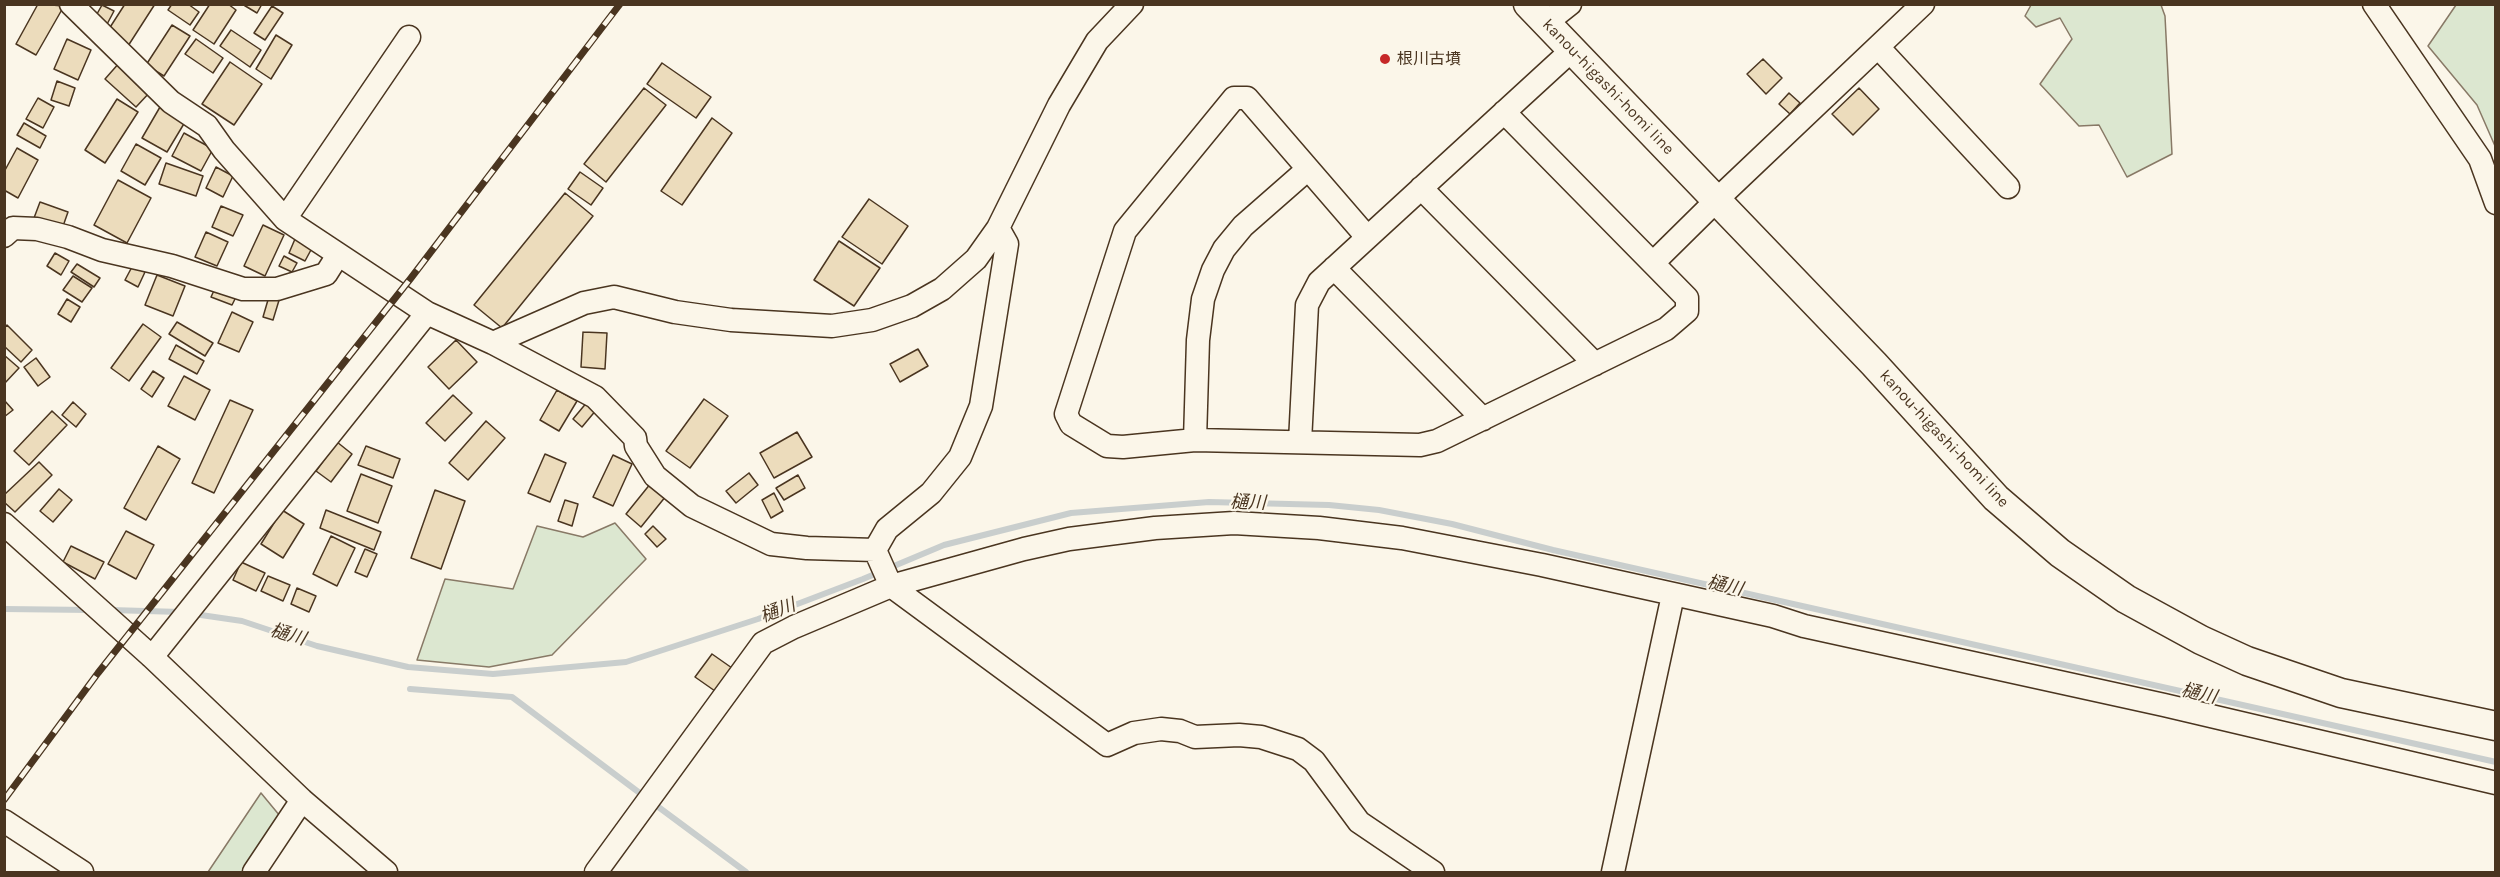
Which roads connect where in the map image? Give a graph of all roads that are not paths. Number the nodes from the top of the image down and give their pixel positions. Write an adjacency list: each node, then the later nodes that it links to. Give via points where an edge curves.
1 (71, 4): 16 (street, via 171,102 207,126)
2 (1132, 4): 17 (street, via 1097,41 1059,105)
3 (1570, 4): 6 (street)
4 (1923, 4): 8 (street)
5 (2374, 4): 15 (street, via 2480,159)
6 (1537, 14): 9 (main road, kanou-higashi-homi line)
7 (409, 37): 16 (street)
8 (1878, 47): 12 (street); 14 (street)
9 (1572, 50): 10 (street); 14 (main road, kanou-higashi-homi line)
10 (1504, 112): 13 (street); 21 (street)
11 (1308, 169): 19 (street); 27 (street, via 1243,226 1213,270 1203,299 1198,340); 27 (street, via 1247,98 1234,98 1125,231 1066,414 1071,424 1107,446)
12 (2008, 187)
13 (1420, 189): 19 (street); 25 (street)
14 (1717, 199): 21 (street); 34 (main road, kanou-higashi-homi line, via 1996,498 2060,553 2126,599 2247,662 2303,682)
15 (2496, 203)
16 (285, 219): 20 (street)
17 (998, 228): 24 (street, via 976,259 942,289 912,306 872,320 832,326 731,320 614,297 584,303); 30 (street, via 1006,244 981,406 960,457 931,493 886,529)
18 (4, 236): 20 (street, via 13,228 37,229 243,289 276,289 326,274)
19 (1367, 237): 22 (street)
20 (338, 255): 23 (street)
21 (1654, 262): 25 (street, via 1687,298 1687,311 1666,329)
22 (1334, 267): 26 (street); 28 (street, via 1319,282 1307,305)
23 (427, 313): 24 (street); 33 (street)
24 (493, 343): 30 (street, via 595,397 635,438 655,476 692,506 771,544)
25 (1595, 364): 26 (street)
26 (1483, 419): 28 (street, via 1420,445)
27 (1195, 440): 28 (street)
28 (1300, 442)
29 (4, 524): 33 (street)
30 (877, 554): 31 (street)
31 (890, 585): 32 (street, via 1070,539 1234,523 1402,538 1542,565); 41 (street, via 763,643); 42 (street, via 1107,745 1161,729 1194,737 1261,737 1298,749 1314,761 1359,822)
32 (1672, 596): 35 (street); 43 (street)
33 (152, 657): 36 (street)
34 (2496, 726)
35 (2494, 776)
36 (302, 800): 39 (street); 40 (street)
37 (4, 821): 38 (street)
38 (82, 873)
39 (254, 873)
40 (386, 873)
41 (596, 873)
42 (1433, 873)
43 (1613, 873)

